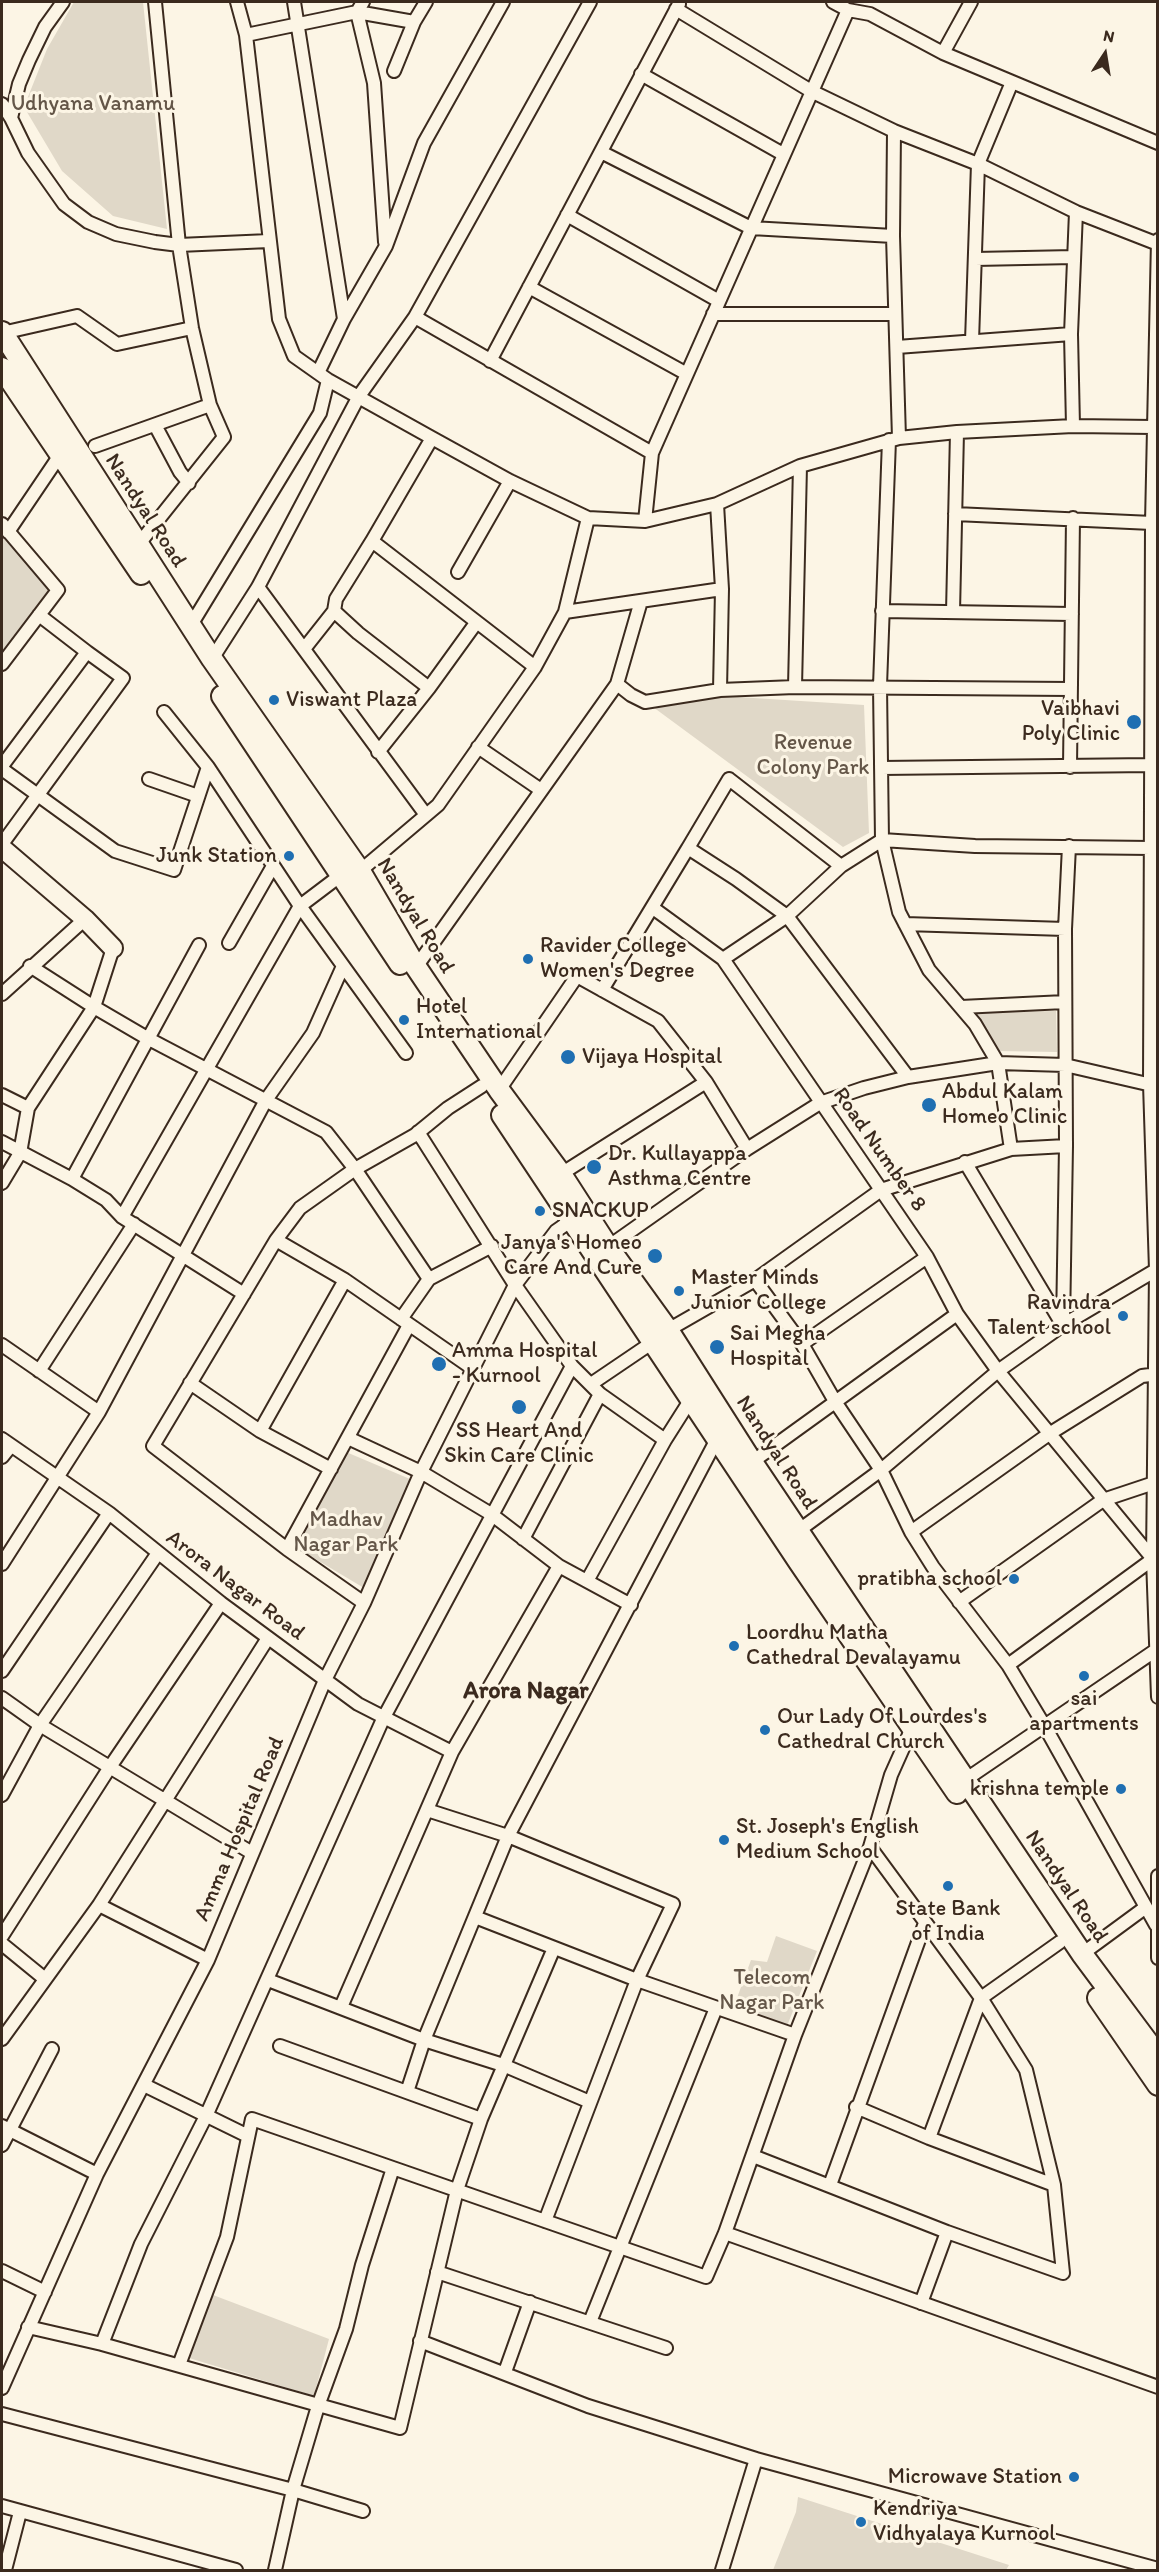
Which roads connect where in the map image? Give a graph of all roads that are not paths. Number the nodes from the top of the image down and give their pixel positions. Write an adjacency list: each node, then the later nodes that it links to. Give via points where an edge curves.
1 (63, 2): 24 (street, via 45,27)
2 (155, 2): 36 (street)
3 (237, 2): 17 (street)
4 (294, 2): 16 (street)
5 (426, 2): 15 (street)
6 (503, 2): 37 (street, via 424,143)
7 (590, 2): 44 (street)
8 (833, 2): 13 (street)
9 (876, 2): 14 (street)
10 (971, 2): 18 (street)
11 (678, 5): 20 (street); 22 (street)
12 (360, 7): 15 (street); 16 (street); 37 (street, via 374,83)
13 (848, 10): 14 (street); 22 (street)
14 (870, 14): 18 (street)
15 (414, 22): 19 (street)
16 (298, 24): 17 (street); 45 (street)
17 (246, 35): 34 (street)
18 (943, 53): 21 (street)
19 (393, 71)
20 (641, 74): 27 (street); 28 (street)
21 (1012, 82): 26 (street); 29 (street)
22 (811, 91): 25 (street); 28 (street)
23 (2, 104): 24 (street)
24 (5, 120): 36 (street, via 64,204 88,222 116,234)
25 (894, 131): 29 (street); 33 (street)
26 (1158, 142)
27 (601, 152): 31 (street); 32 (street)
28 (783, 154): 32 (street)
29 (978, 164): 30 (street); 39 (street)
30 (1076, 212): 35 (street); 38 (street)
31 (567, 214): 40 (street); 41 (street)
32 (751, 228): 33 (street); 41 (street)
33 (893, 236): 43 (street)
34 (269, 241): 36 (street); 54 (street, via 279,319 294,356)
35 (1157, 243): 57 (street)
36 (179, 245): 46 (street)
37 (386, 246): 45 (street)
38 (1074, 257): 39 (street); 48 (street)
39 (975, 259): 49 (street)
40 (529, 287): 51 (street); 53 (street)
41 (719, 301): 42 (street)
42 (713, 314): 43 (street); 53 (street)
43 (895, 314): 50 (street)
44 (415, 317): 51 (street); 55 (street)
45 (344, 319): 54 (street)
46 (192, 328): 47 (street, via 117,344 77,316); 56 (street)
47 (2, 333): 79 (main road, Nandyal Road)
48 (1071, 334): 49 (street); 59 (street)
49 (972, 341): 50 (street)
50 (897, 347): 63 (street)
51 (490, 361): 66 (street)
52 (2, 368): 67 (main road, Nandyal Road)
53 (687, 374): 66 (street)
54 (323, 377): 55 (street); 91 (street, via 320,413)
55 (359, 396): 62 (street); 81 (street)
56 (210, 405): 58 (street); 70 (street, via 224,437)
57 (1156, 405): 60 (street)
58 (155, 425): 64 (street); 70 (street)
59 (1073, 426): 60 (street); 61 (street)
60 (1153, 427): 65 (street)
61 (957, 432): 63 (street); 72 (street)
62 (432, 438): 69 (street); 78 (street)
63 (894, 439): 68 (street); 85 (street)
64 (94, 446)
65 (1155, 452): 76 (street)
66 (652, 453): 75 (street)
67 (60, 455): 77 (street); 125 (main road, Nandyal Road)
68 (800, 466): 71 (street); 101 (street)
69 (510, 481): 73 (street); 80 (street)
70 (189, 483): 79 (street)
71 (717, 504): 75 (street); 82 (street)
72 (955, 513): 74 (street); 87 (street)
73 (588, 518): 75 (street); 86 (street)
74 (1073, 518): 76 (street); 88 (street)
75 (645, 521)
76 (1152, 523): 96 (street)
77 (5, 528): 89 (street, via 58,591)
78 (372, 541): 84 (street, via 336,599); 90 (street)
79 (138, 545): 91 (main road, Nandyal Road)
80 (458, 572)
81 (258, 587): 92 (street); 94 (street)
82 (722, 589): 83 (street); 103 (street)
83 (641, 601): 86 (street); 98 (street)
84 (334, 611): 92 (street); 100 (street)
85 (882, 611): 87 (street); 99 (street)
86 (565, 612): 97 (street)
87 (953, 612): 88 (street)
88 (1072, 614): 102 (street)
89 (39, 615): 93 (street); 95 (street)
90 (476, 623): 97 (street); 100 (street)
91 (191, 625): 94 (main road, Nandyal Road)
92 (304, 649): 106 (street)
93 (87, 652): 110 (street); 114 (street, via 123,678)
94 (212, 659): 125 (main road, Nandyal Road)
95 (2, 664)
96 (1154, 665): 107 (street)
97 (535, 667): 105 (street)
98 (617, 684): 103 (street, via 645,702); 113 (street)
99 (880, 686): 101 (street); 102 (street); 111 (street)
100 (429, 687): 106 (street)
101 (795, 687): 103 (street)
102 (1071, 688): 109 (street)
103 (720, 690)
104 (164, 712): 108 (street)
105 (478, 747): 113 (street); 116 (street, via 438,805)
106 (378, 752): 116 (street)
107 (1151, 765): 109 (street); 117 (street)
108 (208, 767): 115 (street); 123 (street)
109 (1070, 767): 111 (street)
110 (2, 768): 114 (street)
111 (881, 768): 118 (street)
112 (149, 779): 115 (street)
113 (541, 790): 138 (street)
114 (37, 796): 115 (street, via 115,851 174,870); 119 (street)
115 (198, 796)
116 (426, 815): 125 (street)
117 (1154, 823): 122 (street)
118 (882, 840): 120 (street, via 975,846); 124 (street); 130 (street)
119 (2, 846): 129 (street)
120 (1069, 846): 122 (street); 131 (street)
121 (688, 848): 124 (street, via 729,779); 127 (street); 128 (street)
122 (1151, 848): 151 (street)
123 (273, 866): 126 (street); 132 (street)
124 (841, 866): 128 (street)
125 (351, 873): 126 (street); 138 (main road, Nandyal Road); 152 (main road, Nandyal Road)
126 (300, 906): 137 (street); 148 (street)
127 (653, 908): 135 (street, Road Number 8); 139 (street)
128 (787, 916): 135 (street); 149 (street)
129 (85, 919): 134 (street); 136 (street)
130 (905, 924): 131 (street); 143 (street, via 929,970)
131 (1065, 930): 141 (street)
132 (230, 943)
133 (199, 945): 144 (street)
134 (113, 948): 142 (street)
135 (723, 959): 155 (street, Road Number 8)
136 (30, 966): 140 (street); 142 (street)
137 (344, 966): 145 (street); 154 (street, via 313,1033)
138 (416, 967): 152 (main road, Nandyal Road)
139 (602, 990): 150 (street, via 658,1021); 152 (street, via 577,976)
140 (2, 994)
141 (1065, 1002): 143 (street); 147 (street)
142 (94, 1007): 144 (street); 156 (street)
143 (961, 1007): 146 (street)
144 (147, 1038): 148 (street); 166 (street)
145 (406, 1053)
146 (998, 1063): 147 (street); 149 (street); 161 (street)
147 (1065, 1065): 151 (street); 159 (street)
148 (207, 1069): 154 (street); 170 (street)
149 (908, 1077): 155 (street)
150 (706, 1082): 160 (street); 165 (street)
151 (1154, 1085): 173 (street)
152 (491, 1088): 157 (street, via 447,1108); 165 (main road, Nandyal Road); 169 (main road, Nandyal Road)
153 (2, 1095): 156 (street)
154 (266, 1100): 164 (street, via 326,1132); 176 (street)
155 (820, 1103): 160 (street); 168 (street, Road Number 8)
156 (28, 1108): 162 (street)
157 (418, 1132): 164 (street); 174 (street)
158 (2, 1142): 162 (street)
159 (1066, 1146): 161 (street); 186 (street)
160 (747, 1149): 175 (street)
161 (1011, 1149): 163 (street)
162 (20, 1153): 166 (street); 167 (street)
163 (965, 1162): 168 (street); 186 (street)
164 (355, 1169): 172 (street, via 300,1208); 180 (street)
165 (561, 1174): 169 (main road, Nandyal Road)
166 (72, 1179): 170 (street, via 106,1200)
167 (2, 1183)
168 (881, 1190): 177 (street, Road Number 8); 181 (street)
169 (578, 1215): 175 (main road, Nandyal Road); 182 (street, via 556,1231); 187 (main road, Nandyal Road)
170 (122, 1217): 171 (street)
171 (134, 1224): 176 (street); 192 (street)
172 (276, 1240): 179 (street); 183 (street)
173 (1156, 1240): 178 (street)
174 (492, 1246): 180 (street); 182 (street)
175 (608, 1247): 187 (main road, Nandyal Road)
176 (182, 1255): 183 (street); 200 (street)
177 (927, 1257): 184 (street, Road Number 8); 188 (street)
178 (1156, 1270): 186 (street); 194 (street)
179 (345, 1280): 185 (street); 201 (street)
180 (429, 1280): 185 (street)
181 (755, 1280): 187 (street); 188 (street)
182 (515, 1285): 190 (street); 191 (street, Amma Hospital Road)
183 (244, 1294): 195 (street)
184 (957, 1314): 193 (street, Road Number 8); 199 (street)
185 (405, 1322): 191 (street); 203 (street)
186 (1063, 1325): 193 (street)
187 (660, 1336): 196 (street); 198 (main road, Nandyal Road); 208 (main road, Nandyal Road)
188 (802, 1344): 199 (street)
189 (2, 1345): 192 (street)
190 (572, 1366): 196 (street); 216 (street)
191 (472, 1368): 211 (street, Amma Hospital Road)
192 (39, 1371): 200 (street)
193 (998, 1371): 202 (street, Road Number 8); 210 (street)
194 (1156, 1374): 202 (street, via 1142,1376); 213 (street)
195 (190, 1383): 201 (street); 221 (street, via 153,1446)
196 (591, 1384): 197 (street)
197 (600, 1394): 204 (street); 220 (street)
198 (691, 1399): 204 (street); 205 (main road, Nandyal Road)
199 (836, 1403): 208 (street); 210 (street)
200 (99, 1412): 212 (street)
201 (260, 1431): 209 (street)
202 (1049, 1434): 214 (street, Road Number 8); 218 (street)
203 (348, 1438): 209 (street); 211 (street)
204 (665, 1440): 226 (street)
205 (717, 1440): 230 (street); 241 (main road, Nandyal Road)
206 (6, 1443): 207 (street); 212 (street, Arora Nagar Road)
207 (2, 1457)
208 (752, 1462): 217 (main road, Nandyal Road)
209 (331, 1469): 221 (street)
210 (881, 1470): 217 (street); 218 (street)
211 (421, 1472): 216 (street); 229 (street, Amma Hospital Road)
212 (59, 1477): 215 (street, Arora Nagar Road); 224 (street)
213 (1154, 1483): 214 (street); 219 (street)
214 (1103, 1500): 223 (street, Road Number 8); 227 (street)
215 (109, 1513): 222 (street, Arora Nagar Road); 234 (street)
216 (491, 1514): 220 (street); 238 (street)
217 (798, 1531): 244 (main road, Nandyal Road)
218 (911, 1532): 227 (street)
219 (1156, 1533): 223 (street)
220 (524, 1539): 225 (street)
221 (287, 1549): 229 (street)
222 (158, 1553): 228 (street, Arora Nagar Road); 239 (street)
223 (1153, 1559): 232 (street); 233 (street)
224 (2, 1564)
225 (560, 1566): 226 (street); 242 (street)
226 (587, 1581): 230 (street)
227 (959, 1602): 233 (street)
228 (221, 1603): 231 (street, Arora Nagar Road); 243 (street)
229 (364, 1603): 235 (street, Amma Hospital Road)
230 (631, 1605): 248 (street)
231 (268, 1638): 235 (street, Arora Nagar Road); 246 (street)
232 (1156, 1650): 236 (street); 240 (street)
233 (1008, 1665): 240 (street)
234 (2, 1671)
235 (325, 1680): 238 (street, Arora Nagar Road); 250 (street, Amma Hospital Road)
236 (1158, 1697)
237 (2, 1698): 239 (street)
238 (383, 1719): 242 (street, Arora Nagar Road); 265 (street)
239 (40, 1725): 243 (street); 245 (street)
240 (1044, 1725): 244 (street); 253 (street)
241 (912, 1728): 249 (street, via 891,1774); 258 (main road, Nandyal Road)
242 (452, 1752): 247 (street)
243 (110, 1767): 246 (street); 257 (street)
244 (965, 1780): 261 (main road, Nandyal Road)
245 (2, 1795)
246 (163, 1801): 250 (street); 252 (street)
247 (427, 1810): 248 (street); 268 (street)
248 (508, 1836): 254 (street); 266 (street, via 673,1904)
249 (870, 1847): 255 (street); 270 (street)
250 (252, 1853): 263 (street, Amma Hospital Road)
251 (1158, 1876): 256 (street)
252 (99, 1905): 263 (street); 264 (street)
253 (1146, 1906): 256 (street); 261 (street)
254 (475, 1917): 260 (street); 272 (street)
255 (925, 1923): 267 (street); 281 (street)
256 (1156, 1924): 262 (street)
257 (2, 1936)
258 (1060, 1942): 267 (street); 278 (main road, Nandyal Road)
259 (2, 1944): 264 (street)
260 (554, 1948): 266 (street); 276 (street)
261 (1082, 1954): 275 (main road, Nandyal Road)
262 (1158, 1958)
263 (208, 1960): 277 (street, Amma Hospital Road)
264 (45, 1979): 271 (street)
265 (268, 1980): 268 (street); 282 (street)
266 (637, 1980): 269 (street); 280 (street)
267 (981, 1998): 286 (street); 292 (street, via 1026,2070)
268 (341, 2007): 272 (street)
269 (716, 2007): 270 (street); 297 (street)
270 (795, 2035): 288 (street)
271 (2, 2039)
272 (424, 2040): 276 (street); 279 (street)
273 (280, 2046): 279 (street)
274 (52, 2049): 284 (street)
275 (1158, 2056)
276 (503, 2065): 280 (street); 283 (street)
277 (144, 2085): 282 (street); 290 (street, Amma Hospital Road)
278 (1158, 2085)
279 (407, 2092): 283 (street)
280 (590, 2102): 294 (street)
281 (856, 2107): 286 (street); 291 (street)
282 (206, 2116): 285 (street); 306 (street, via 141,2244)
283 (481, 2119): 293 (street)
284 (6, 2127): 287 (street); 290 (street)
285 (248, 2136): 289 (street, via 252,2119); 308 (street, via 227,2237)
286 (929, 2139): 292 (street)
287 (2, 2145)
288 (753, 2156): 291 (street); 296 (street)
289 (393, 2168): 293 (street); 313 (street, via 346,2329)
290 (97, 2174): 300 (street, Amma Hospital Road)
291 (830, 2185): 295 (street)
292 (1054, 2185): 295 (street, via 1063,2273)
293 (457, 2190): 294 (street); 299 (street)
294 (545, 2221): 297 (street)
295 (947, 2232): 302 (street)
296 (725, 2233): 297 (street, via 706,2277); 302 (street)
297 (622, 2247): 303 (street)
298 (2, 2271): 300 (street)
299 (437, 2272): 301 (street); 305 (street)
300 (45, 2292): 304 (street, Amma Hospital Road)
301 (530, 2302): 303 (street); 310 (street)
302 (921, 2303): 311 (street)
303 (590, 2322): 307 (street)
304 (28, 2327): 306 (street); 309 (street, Amma Hospital Road)
305 (420, 2341): 310 (street); 313 (street, via 400,2428)
306 (102, 2344): 308 (street)
307 (666, 2348)
308 (179, 2365): 313 (street)
309 (6, 2366): 312 (street, Amma Hospital Road)
310 (505, 2372): 315 (street, via 588,2406)
311 (1158, 2387)
312 (2, 2388)
313 (318, 2406): 316 (street)
314 (2, 2414): 316 (street)
315 (756, 2459): 321 (street); 325 (street)
316 (293, 2490): 318 (street); 324 (street)
317 (2, 2506): 319 (street)
318 (363, 2511)
319 (20, 2512): 320 (street); 322 (street)
320 (203, 2566): 323 (street)
321 (1158, 2568)
322 (5, 2571)
323 (236, 2571)
324 (275, 2571)
325 (722, 2571)

